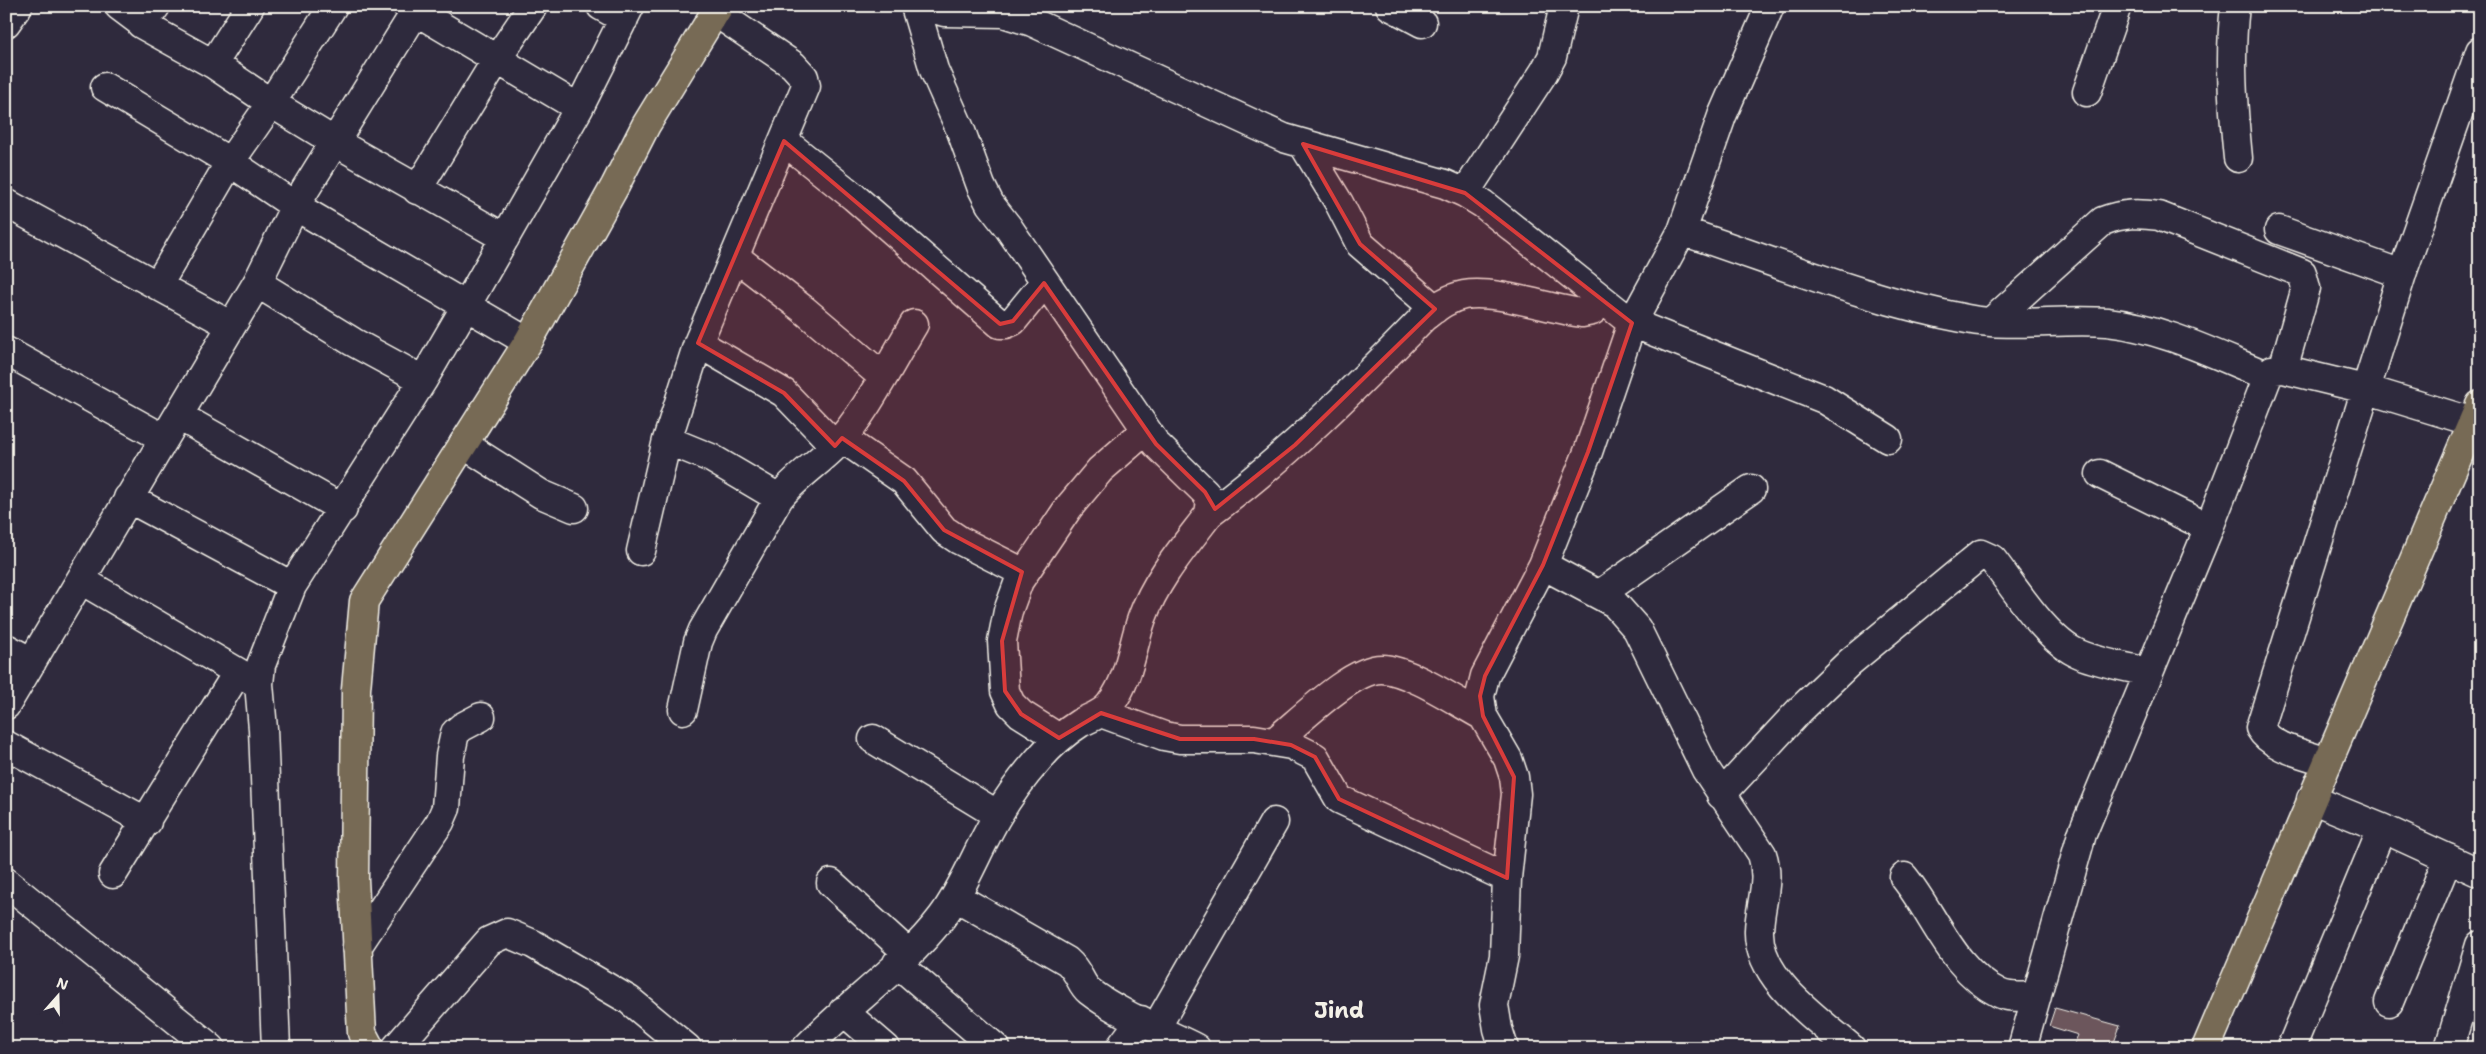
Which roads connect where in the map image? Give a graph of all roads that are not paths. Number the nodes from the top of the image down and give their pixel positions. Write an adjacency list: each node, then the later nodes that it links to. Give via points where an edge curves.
1 (18, 6): 19 (street)
2 (119, 6): 17 (street)
3 (250, 6): 22 (street)
4 (333, 6): 25 (street)
5 (533, 6): 21 (street)
6 (601, 6): 16 (street)
7 (915, 6): 42 (street, via 934,70 981,186)
8 (1390, 6): 18 (street)
9 (1564, 6): 33 (street, via 1552,57)
10 (1770, 6): 37 (street, via 1722,116)
11 (2117, 6): 24 (street)
12 (2235, 6): 30 (street, via 2231,79)
13 (414, 8): 21 (street); 27 (street)
14 (938, 8): 29 (street, via 996,13 1032,22 1248,122)
15 (717, 9): 28 (street, via 793,65 804,77 806,86); 51 (main road, via 646,125)
16 (627, 13): 26 (street)
17 (148, 15): 22 (street)
18 (1422, 22)
19 (6, 23)
20 (2480, 51): 40 (street)
21 (497, 59): 26 (street); 32 (street)
22 (213, 64): 25 (street)
23 (106, 87): 31 (street)
24 (2087, 92)
25 (271, 103): 27 (street); 31 (street)
26 (579, 108): 38 (street)
27 (335, 142): 32 (street); 35 (street)
28 (784, 142): 39 (street); 42 (street, via 854,197 1000,324 1013,321)
29 (1303, 144): 33 (street, via 1445,184); 46 (street, via 1360,244)
30 (2238, 158)
31 (230, 162): 35 (street); 43 (street)
32 (417, 190): 38 (street)
33 (1465, 193): 44 (street)
34 (6, 203): 43 (street)
35 (296, 206): 41 (street); 45 (street)
36 (2279, 230): 40 (street)
37 (1682, 231): 47 (street, via 1897,303); 48 (street)
38 (505, 238): 45 (street)
39 (734, 256): 52 (street); 55 (street)
40 (2402, 274): 57 (street)
41 (257, 283): 50 (street); 56 (street)
42 (1044, 283): 60 (street)
43 (158, 286): 50 (street)
44 (1604, 301): 46 (street, via 1592,311 1582,313 1505,298 1465,295); 48 (street)
45 (466, 306): 51 (street); 56 (street)
46 (1435, 309): 72 (street, via 1295,445)
47 (1991, 322): 54 (street, via 2087,321 2128,325); 54 (street, via 2103,221 2119,214 2158,216 2302,273 2306,288)
48 (1632, 323): 62 (street, via 1824,399); 75 (street, via 1588,452)
49 (914, 324): 55 (street)
50 (230, 325): 59 (street)
51 (528, 342): 65 (main road)
52 (698, 343): 63 (street); 64 (street, via 784,393)
53 (6, 350): 61 (street)
54 (2276, 372): 57 (street); 73 (street)
55 (882, 376): 64 (street, via 855,422)
56 (423, 380): 71 (street)
57 (2365, 389): 58 (street); 93 (street, via 2260,728 2265,738)
58 (2477, 413): 93 (main road)
59 (179, 416): 61 (street); 71 (street)
60 (1146, 430): 72 (street, via 1168,458 1206,492 1211,501); 76 (street, via 1086,486)
61 (163, 438): 68 (street)
62 (1888, 439)
63 (667, 440): 69 (street, via 710,458); 74 (street)
64 (838, 442): 69 (street); 76 (street, via 904,481 944,530)
65 (463, 444): 70 (street, via 541,494); 109 (main road, via 364,601 356,688 354,879)
66 (2100, 474): 73 (street)
67 (1751, 489): 79 (street)
68 (128, 498): 77 (street); 78 (street)
69 (779, 498): 85 (street, via 703,630)
70 (574, 508)
71 (342, 509): 78 (street)
72 (1209, 514): 86 (street, via 1155,590 1142,619 1124,679 1110,705)
73 (2208, 528): 82 (street)
74 (641, 551)
75 (1542, 565): 79 (street); 87 (street, via 1485,676 1480,696)
76 (1024, 573): 89 (street, via 1008,611 1002,641 1005,691 1021,714)
77 (81, 580): 81 (street); 83 (street)
78 (292, 586): 83 (street, via 261,666)
79 (1600, 594): 94 (street, via 1619,608 1637,629)
80 (6, 648): 81 (street)
81 (32, 662): 84 (street)
82 (2149, 672): 94 (street, via 2084,656 2060,643 1992,559 1981,554 1850,662); 111 (street, via 2082,834)
83 (248, 679): 97 (street); 118 (street, via 264,739)
84 (6, 705)
85 (683, 710)
86 (1101, 713): 89 (street); 91 (street, via 1180,739)
87 (1483, 716): 91 (street, via 1406,675 1382,669 1367,671 1348,681); 104 (street, via 1508,759 1514,777 1516,794)
88 (481, 717): 109 (street, via 456,733 450,756 446,808 440,822)
89 (1059, 738): 96 (street, via 1033,766)
90 (873, 739): 96 (street)
91 (1275, 742): 104 (street, via 1291,745 1315,757 1339,798)
92 (6, 745): 97 (street)
93 (2328, 762): 95 (main road)
94 (1721, 795): 128 (street, via 1762,854 1766,868 1767,882 1759,932 1766,962 1783,986)
95 (2311, 799): 99 (street); 129 (main road)
96 (998, 814): 107 (street)
97 (147, 822): 102 (street)
98 (1274, 822): 114 (street)
99 (2382, 828): 100 (street); 130 (street)
100 (2448, 858): 101 (street); 112 (street)
101 (2480, 873)
102 (114, 874)
103 (1904, 877): 111 (street, via 1964,964 1985,984 2000,994)
104 (1507, 878): 127 (street, via 1506,941 1494,1005)
105 (6, 882): 117 (street)
106 (830, 883): 110 (street)
107 (956, 897): 110 (street); 114 (street, via 1067,961 1075,967 1088,990)
108 (2480, 945): 115 (street)
109 (358, 947): 119 (main road, via 362,1033)
110 (903, 958): 113 (street); 124 (street)
111 (2037, 996): 116 (street)
112 (2389, 1002)
113 (843, 1011): 122 (street); 123 (street)
114 (1148, 1024): 125 (street); 126 (street)
115 (2462, 1036)
116 (2030, 1046)
117 (211, 1048)
118 (276, 1048)
119 (370, 1048)
120 (396, 1048): 121 (street, via 489,941 507,933 533,944 629,1000)
121 (687, 1048)
122 (806, 1048)
123 (886, 1048)
124 (996, 1048)
125 (1120, 1048)
126 (1196, 1048)
127 (1504, 1048)
128 (1851, 1048)
129 (2206, 1048)
130 (2292, 1048)

